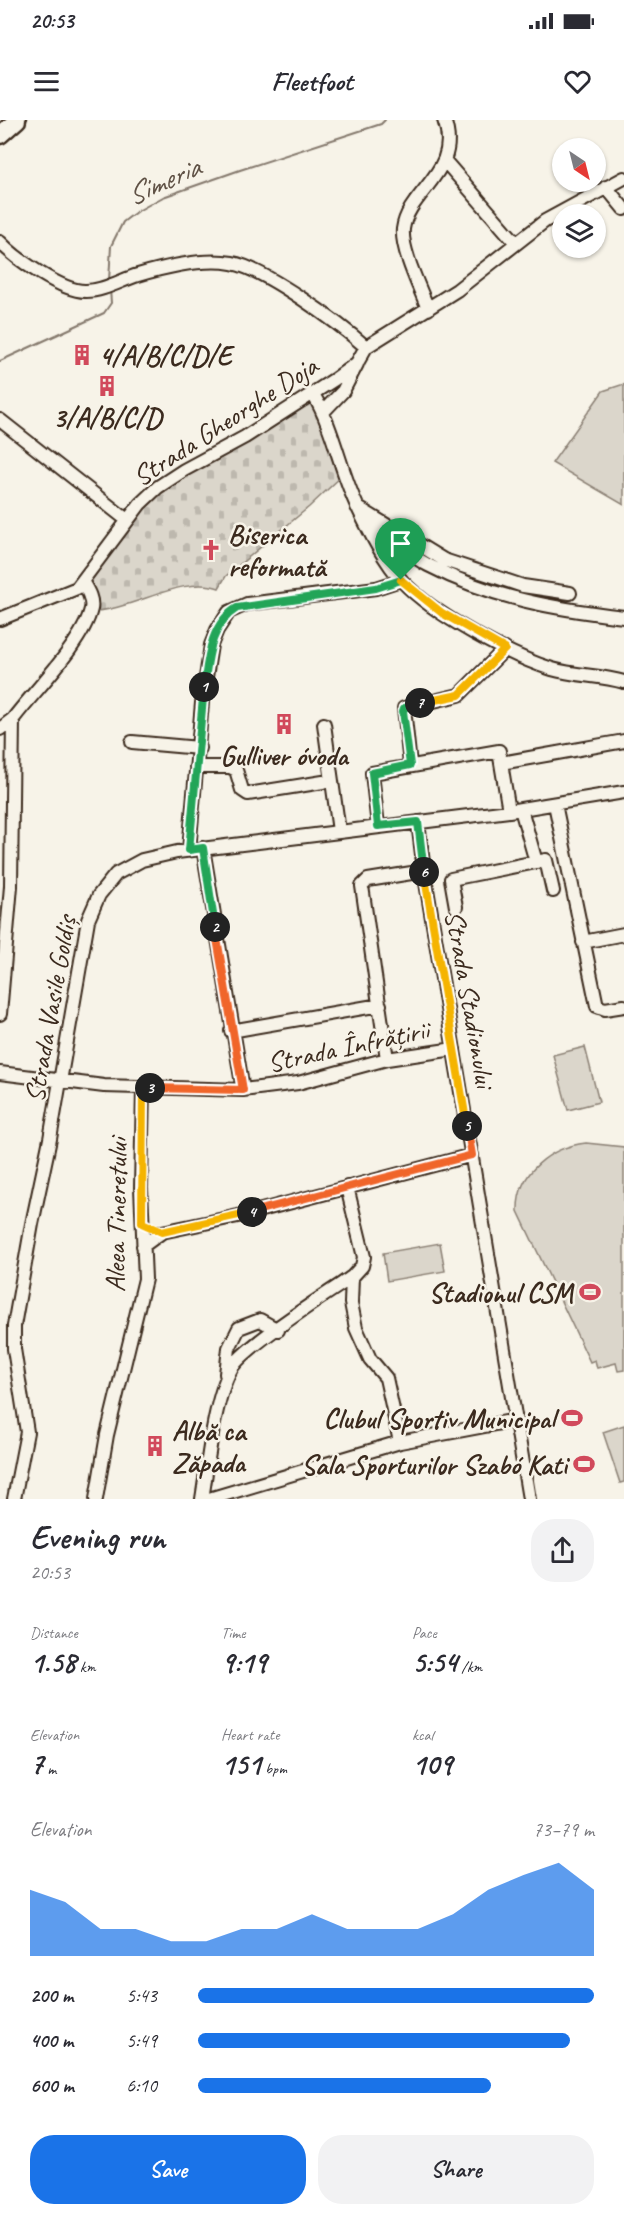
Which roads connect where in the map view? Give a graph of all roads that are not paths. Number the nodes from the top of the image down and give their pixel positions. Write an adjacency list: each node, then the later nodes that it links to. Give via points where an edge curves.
1 (17, 120): 3 (main road)
2 (444, 120): 4 (street)
3 (0, 135)
4 (444, 160): 10 (street); 11 (street, via 404,226 405,244)
5 (624, 178): 6 (street)
6 (606, 187): 8 (street)
7 (597, 192): 10 (street, via 552,216)
8 (624, 209)
9 (0, 242): 12 (street, via 23,261 71,289 84,292 148,272 224,262 241,265 328,317)
10 (516, 243): 11 (street)
11 (428, 309): 12 (street)
12 (366, 347): 13 (street, Strada Gheorghe Doja)
13 (357, 363): 14 (street, Strada Gheorghe Doja); 15 (street, via 343,391)
14 (313, 394): 15 (street); 18 (street, Strada Gheorghe Doja, via 170,479 147,496)
15 (323, 412): 17 (street)
16 (0, 420): 18 (street)
17 (357, 507): 19 (street); 22 (street, via 444,560 523,586)
18 (127, 520): 21 (street, Strada Gheorghe Doja)
19 (366, 523): 20 (street); 23 (street, via 429,566 513,599 555,609)
20 (401, 580): 25 (street, via 442,613); 32 (street, via 376,588 247,604 229,612 217,630 208,660)
21 (83, 584): 24 (street, Strada Gheorghe Doja); 27 (street, via 90,597 90,611 55,667)
22 (570, 593)
23 (624, 617)
24 (0, 619)
25 (505, 649): 26 (street, via 561,671); 34 (street, via 459,695 404,708)
26 (624, 682)
27 (13, 719): 29 (street); 53 (street, via 11,886)
28 (324, 724): 42 (street)
29 (0, 729)
30 (624, 741): 33 (street)
31 (132, 742): 32 (street)
32 (199, 748): 35 (street)
33 (501, 764): 34 (street, via 499,751); 39 (street)
34 (410, 765): 41 (street, via 372,773)
35 (196, 767): 36 (street, via 230,767 240,776 244,793 248,794); 44 (street)
36 (323, 783)
37 (624, 792): 38 (street)
38 (555, 804): 39 (street); 50 (street)
39 (515, 810): 40 (street); 45 (street)
40 (418, 822): 41 (street, Strada Vasile Goldiș); 46 (street, Strada Stadionului)
41 (378, 826): 42 (street, Strada Vasile Goldiș)
42 (339, 831): 43 (street, Strada Vasile Goldiș)
43 (203, 848): 44 (street, Strada Vasile Goldiș); 54 (street)
44 (189, 850): 58 (street, Strada Vasile Goldiș, via 133,864 116,874 99,895 83,942)
45 (536, 862): 47 (street, via 546,860); 48 (street, Strada Stadionului, via 451,879)
46 (424, 872): 51 (street, via 368,879 362,886); 55 (street, Strada Stadionului)
47 (553, 891)
48 (456, 907)
49 (624, 934): 50 (street)
50 (583, 942): 52 (street, via 597,1006)
51 (380, 1005): 54 (street); 56 (street)
52 (624, 1006)
53 (0, 1014)
54 (231, 1031): 60 (street)
55 (454, 1049): 56 (street, Strada Înfrățirii); 61 (street, Strada Stadionului)
56 (387, 1059): 60 (street, Strada Înfrățirii, via 298,1083)
57 (0, 1073): 58 (street, Strada Înfrățirii)
58 (61, 1082): 59 (street, Strada Înfrățirii); 72 (street, Strada Vasile Goldiș, via 14,1326 27,1432)
59 (143, 1087): 60 (street, Strada Înfrățirii); 63 (street, Aleea Tineretului)
60 (243, 1090)
61 (472, 1155): 62 (street); 69 (street, Strada Stadionului)
62 (347, 1187): 64 (street); 66 (street, via 364,1257)
63 (142, 1223): 64 (street); 65 (street, Aleea Tineretului)
64 (162, 1232): 65 (street)
65 (143, 1246): 71 (street, Aleea Tineretului, via 145,1280 107,1435)
66 (352, 1277): 67 (street); 70 (street, via 351,1303 356,1328 370,1359 386,1378)
67 (278, 1330): 68 (street, via 240,1358); 68 (street, via 260,1320 239,1328 229,1348)
68 (225, 1384): 75 (street)
69 (516, 1420): 70 (street); 77 (street, Strada Stadionului)
70 (399, 1442): 76 (street)
71 (100, 1484): 73 (street, Aleea Tineretului); 74 (street, Aleea Tineretului)
72 (14, 1499)
73 (96, 1499)
74 (106, 1499)
75 (202, 1499)
76 (209, 1499)
77 (529, 1499)

